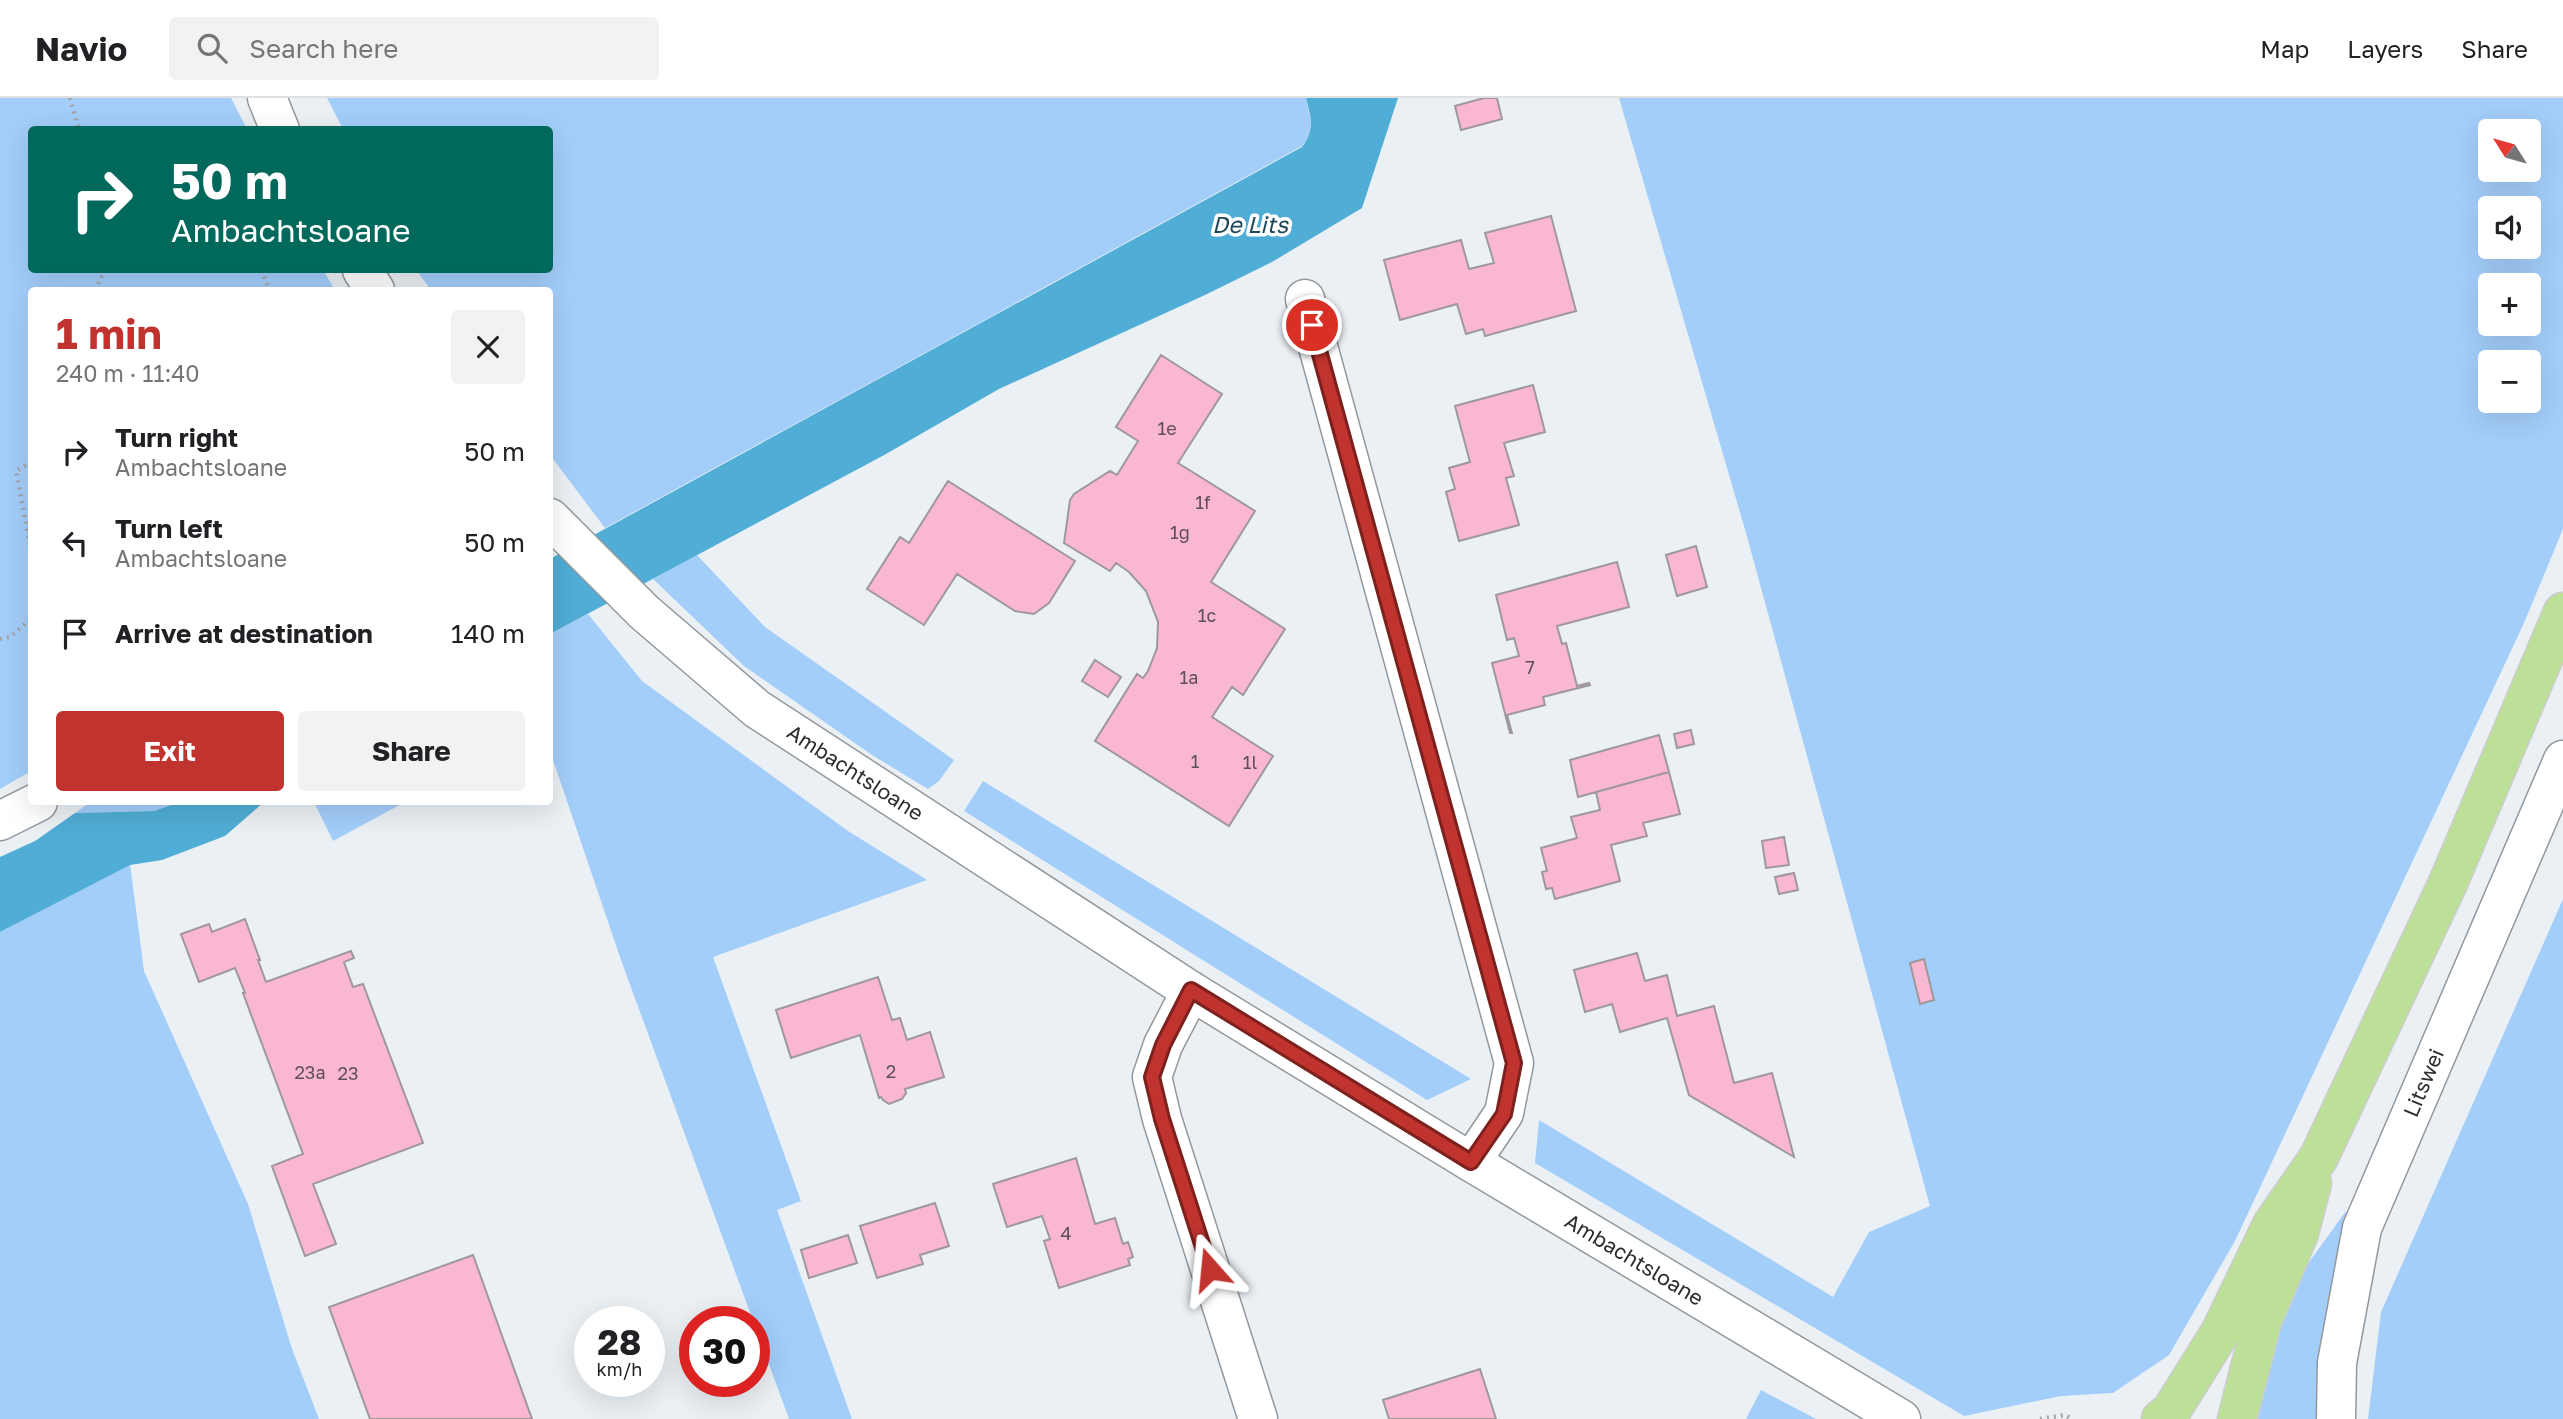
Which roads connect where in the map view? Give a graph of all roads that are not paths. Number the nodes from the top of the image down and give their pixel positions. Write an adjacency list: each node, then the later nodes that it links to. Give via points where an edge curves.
1 (267, 98): 2 (street)
2 (278, 126)
3 (1305, 299): 11 (street, via 1514,1063 1504,1114)
4 (555, 523): 9 (street, Ambachtsloane, via 644,612 757,709)
5 (2563, 612): 10 (main road, via 2448,883)
6 (2563, 760): 16 (street, Litswei, via 2362,1228 2337,1363)
7 (32, 805): 8 (street)
8 (0, 821)
9 (1191, 990): 11 (street, Ambachtsloane); 12 (street, via 1152,1077)
10 (2319, 1157): 14 (main road, via 2272,1225 2221,1331 2171,1411); 15 (main road, via 2299,1233 2262,1321)
11 (1471, 1162): 13 (street, Ambachtsloane)
12 (1258, 1419)
13 (1901, 1419)
14 (2161, 1419)
15 (2237, 1419)
16 (2336, 1419)

